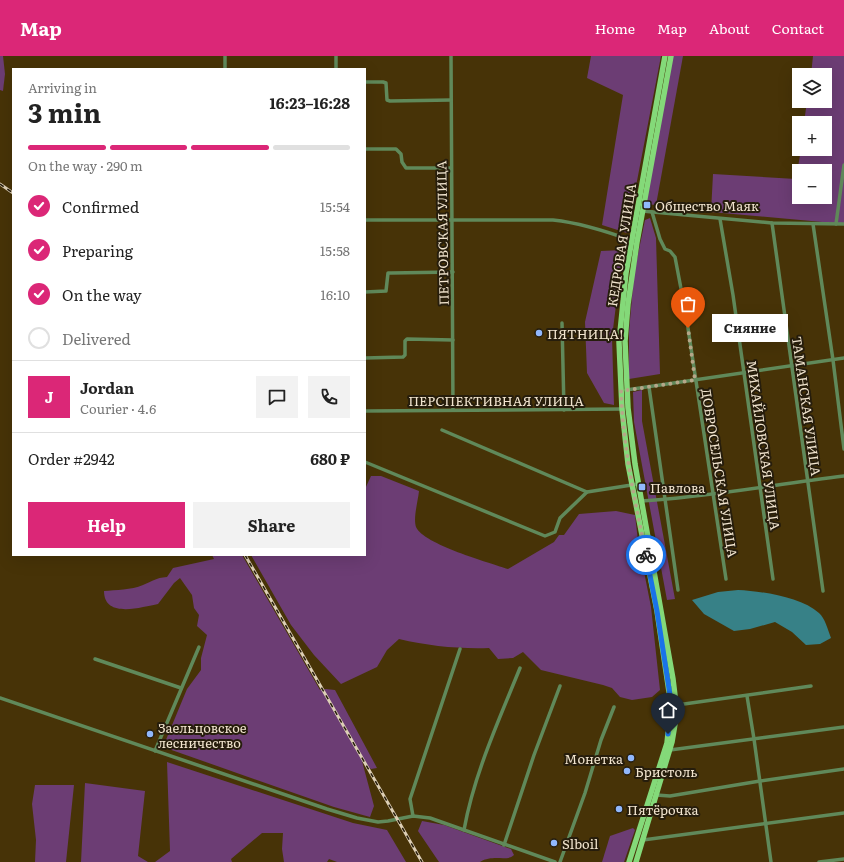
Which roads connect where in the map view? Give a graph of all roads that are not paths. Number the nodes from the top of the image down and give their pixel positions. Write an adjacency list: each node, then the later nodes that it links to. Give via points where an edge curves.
1 (225, 56): 6 (street)
2 (336, 56): 7 (street)
3 (451, 56): 9 (street, ПЕТРОВСКАЯ УЛИЦА)
4 (665, 56): 13 (main road, КЕДРОВАЯ УЛИЦА)
5 (671, 56): 13 (main road, КЕДРОВАЯ УЛИЦА)
6 (225, 68)
7 (336, 68)
8 (366, 82): 9 (street, via 386,83 385,96 390,102)
9 (451, 100): 12 (street, ПЕТРОВСКАЯ УЛИЦА)
10 (366, 149): 12 (street, via 400,151 406,168)
11 (844, 165): 20 (street)
12 (451, 168): 15 (street, ПЕТРОВСКАЯ УЛИЦА)
13 (640, 211): 14 (street); 22 (main road, КЕДРОВАЯ УЛИЦА)
14 (652, 212): 16 (street); 32 (street, ДОБРОСЕЛЬСКАЯ УЛИЦА, via 665,249 675,257)
15 (452, 219): 17 (street); 22 (street, via 575,222); 23 (street, ПЕТРОВСКАЯ УЛИЦА)
16 (720, 219): 18 (street); 31 (street, МИХАЙЛОВСКАЯ УЛИЦА)
17 (366, 220)
18 (772, 223): 19 (street); 30 (street, ТАМАНСКАЯ УЛИЦА)
19 (813, 224): 20 (street); 29 (street)
20 (836, 224): 21 (street)
21 (844, 224)
22 (634, 241): 34 (main road, КЕДРОВАЯ УЛИЦА, via 622,303 619,342)
23 (453, 272): 24 (street, via 388,273 386,291); 26 (street, ПЕТРОВСКАЯ УЛИЦА)
24 (366, 292)
25 (562, 323): 37 (street)
26 (453, 340): 27 (street, via 408,339 405,341 403,357); 36 (street, ПЕТРОВСКАЯ УЛИЦА)
27 (366, 358)
28 (844, 358): 29 (street)
29 (833, 360): 30 (street); 40 (street)
30 (791, 367): 31 (street); 43 (street, ТАМАНСКАЯ УЛИЦА)
31 (743, 374): 32 (street); 45 (street, МИХАЙЛОВСКАЯ УЛИЦА)
32 (695, 380): 33 (street); 47 (street, ДОБРОСЕЛЬСКАЯ УЛИЦА)
33 (649, 387): 34 (street); 48 (street)
34 (624, 391): 35 (main road, КЕДРОВАЯ УЛИЦА)
35 (625, 409): 37 (street, ПЕРСПЕКТИВНАЯ УЛИЦА); 44 (main road, КЕДРОВАЯ УЛИЦА)
36 (453, 410): 37 (street, ПЕРСПЕКТИВНАЯ УЛИЦА); 38 (street, ПЕРСПЕКТИВНАЯ УЛИЦА)
37 (564, 410)
38 (366, 411)
39 (442, 430): 46 (street)
40 (844, 449)
41 (366, 462): 46 (street, via 545,536 555,532 560,518)
42 (844, 476): 43 (street)
43 (808, 480): 45 (street); 53 (street, ТАМАНСКАЯ УЛИЦА)
44 (635, 484): 46 (street); 49 (main road, КЕДРОВАЯ УЛИЦА)
45 (760, 486): 47 (street); 51 (street, МИХАЙЛОВСКАЯ УЛИЦА)
46 (587, 492)
47 (712, 495): 48 (street); 50 (street, ДОБРОСЕЛЬСКАЯ УЛИЦА)
48 (665, 500): 49 (street); 52 (street)
49 (639, 502): 63 (main road, КЕДРОВАЯ УЛИЦА); 81 (main road, КЕДРОВАЯ УЛИЦА, via 671,705 667,742)
50 (726, 579)
51 (773, 580)
52 (678, 590)
53 (823, 591)
54 (199, 647): 60 (street)
55 (460, 649): 73 (street, via 410,799)
56 (95, 659): 60 (street)
57 (520, 668): 75 (street, via 470,801)
58 (560, 686): 77 (street)
59 (811, 686): 61 (street)
60 (181, 688): 68 (street)
61 (747, 696): 63 (street); 66 (street)
62 (0, 698): 68 (street)
63 (677, 705): 67 (main road, КЕДРОВАЯ УЛИЦА)
64 (614, 707): 80 (street)
65 (844, 727): 66 (street)
66 (754, 739): 67 (street); 70 (street)
67 (670, 750): 71 (main road, КЕДРОВАЯ УЛИЦА)
68 (155, 751): 73 (street, via 357,818 378,822)
69 (844, 769): 70 (street)
70 (760, 781): 71 (street, via 670,796); 74 (street)
71 (656, 795): 76 (main road, КЕДРОВАЯ УЛИЦА)
72 (844, 813): 74 (street)
73 (413, 816): 75 (street, via 430,818)
74 (764, 824): 76 (street); 83 (street)
75 (464, 830): 77 (street)
76 (643, 840): 82 (main road, КЕДРОВАЯ УЛИЦА)
77 (504, 845): 79 (street)
78 (844, 859): 84 (street)
79 (555, 862)
80 (560, 862)
81 (630, 862)
82 (636, 862)
83 (771, 862)
84 (819, 862)

